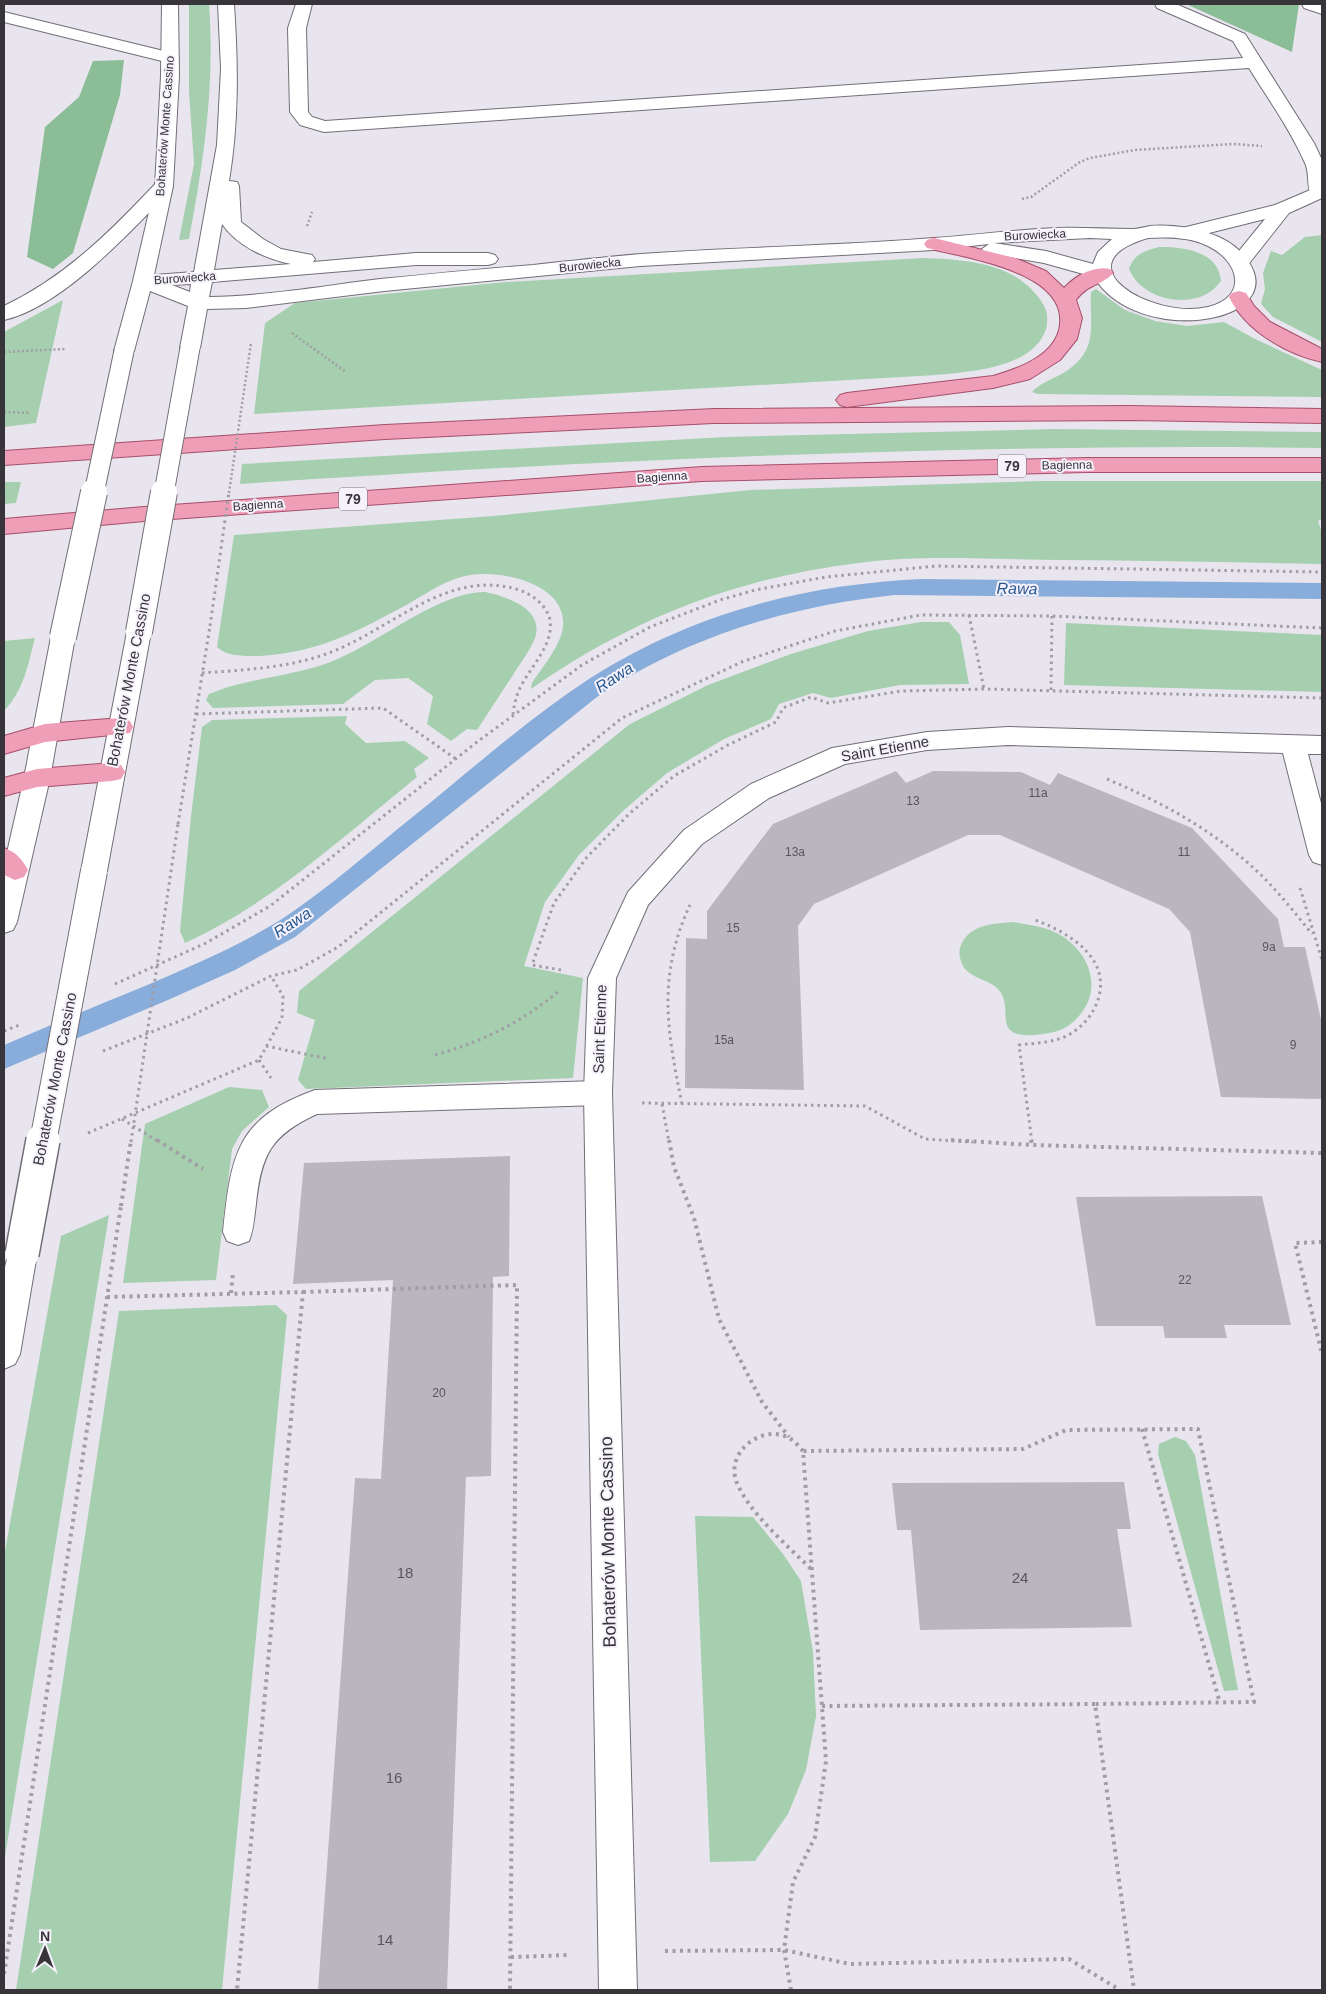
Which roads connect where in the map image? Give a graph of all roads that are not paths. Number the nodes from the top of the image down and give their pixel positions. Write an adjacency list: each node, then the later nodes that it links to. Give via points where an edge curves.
1 (170, 4): 8 (street, Bohaterów Monte Cassino)
2 (226, 4): 10 (street, Bohaterów Monte Cassino, via 230,69)
3 (304, 4): 9 (street, via 297,28 299,112 306,121 324,127)
4 (1163, 4): 9 (street, via 1239,38)
5 (1310, 4): 6 (street)
6 (1322, 9)
7 (4, 16): 8 (street)
8 (170, 58): 11 (street, Bohaterów Monte Cassino)
9 (1255, 62): 12 (street, via 1305,143 1316,166)
10 (226, 145): 17 (street, via 231,224 266,251 300,259); 21 (street, Bohaterów Monte Cassino)
11 (164, 186): 22 (street, Bohaterów Monte Cassino); 27 (street, via 102,251 78,271 36,300)
12 (1321, 194): 13 (street)
13 (1282, 209): 14 (street); 19 (street)
14 (1186, 233): 15 (street, via 1160,231); 19 (street, via 1216,243)
15 (1136, 235): 16 (street, Burowiecka, via 1090,232); 20 (street, via 1108,250 1103,261)
16 (934, 244): 18 (street, Burowiecka); 20 (street, Burowiecka, via 1014,251); 24 (main road, via 991,257 1039,275)
17 (416, 259): 18 (street, Burowiecka); 21 (street, Burowiecka)
18 (640, 260): 25 (street, Burowiecka)
19 (1240, 262): 23 (street, via 1246,274 1246,286)
20 (1103, 273): 23 (street, via 1110,286 1122,297 1156,311 1196,315 1229,305); 24 (main road, via 1083,280 1072,289)
21 (203, 277): 22 (street, Burowiecka); 26 (street, Bohaterów Monte Cassino)
22 (143, 281): 26 (street, Burowiecka); 36 (street, Bohaterów Monte Cassino, bridge, via 124,351)
23 (1240, 297): 29 (main road, via 1243,308 1264,327)
24 (1066, 300): 30 (main road, via 1072,318 1067,339 1053,356 1023,374 993,382)
25 (246, 302): 26 (street, Burowiecka); 28 (street)
26 (199, 303): 28 (street, Bohaterów Monte Cassino)
27 (4, 314)
28 (191, 344): 35 (street, Bohaterów Monte Cassino, bridge)
29 (1322, 356)
30 (714, 416): 31 (main road, via 1129,413); 32 (main road, via 385,432)
31 (1322, 416)
32 (4, 458)
33 (1322, 465): 34 (main road, Bagienna / 79, via 1087,465 702,474)
34 (4, 527)
35 (121, 727): 36 (main road); 40 (street, Bohaterów Monte Cassino)
36 (45, 733): 38 (main road); 41 (street, Bohaterów Monte Cassino)
37 (1293, 744): 39 (street, Saint Etienne); 43 (street); 46 (street, Saint Etienne, via 1008,736 927,740 841,755 760,791 693,837 637,900 602,978)
38 (4, 745)
39 (1322, 745)
40 (112, 772): 41 (main road); 48 (street, Bohaterów Monte Cassino, bridge)
41 (37, 778): 42 (main road); 44 (street, Bohaterów Monte Cassino)
42 (4, 787)
43 (1322, 855)
44 (9, 864): 45 (street, Bohaterów Monte Cassino, via 10,897)
45 (4, 922)
46 (598, 1093): 47 (street, via 315,1102 292,1111 255,1143 245,1167); 49 (street, Bohaterów Monte Cassino)
47 (238, 1232)
48 (4, 1354)
49 (618, 1990)

